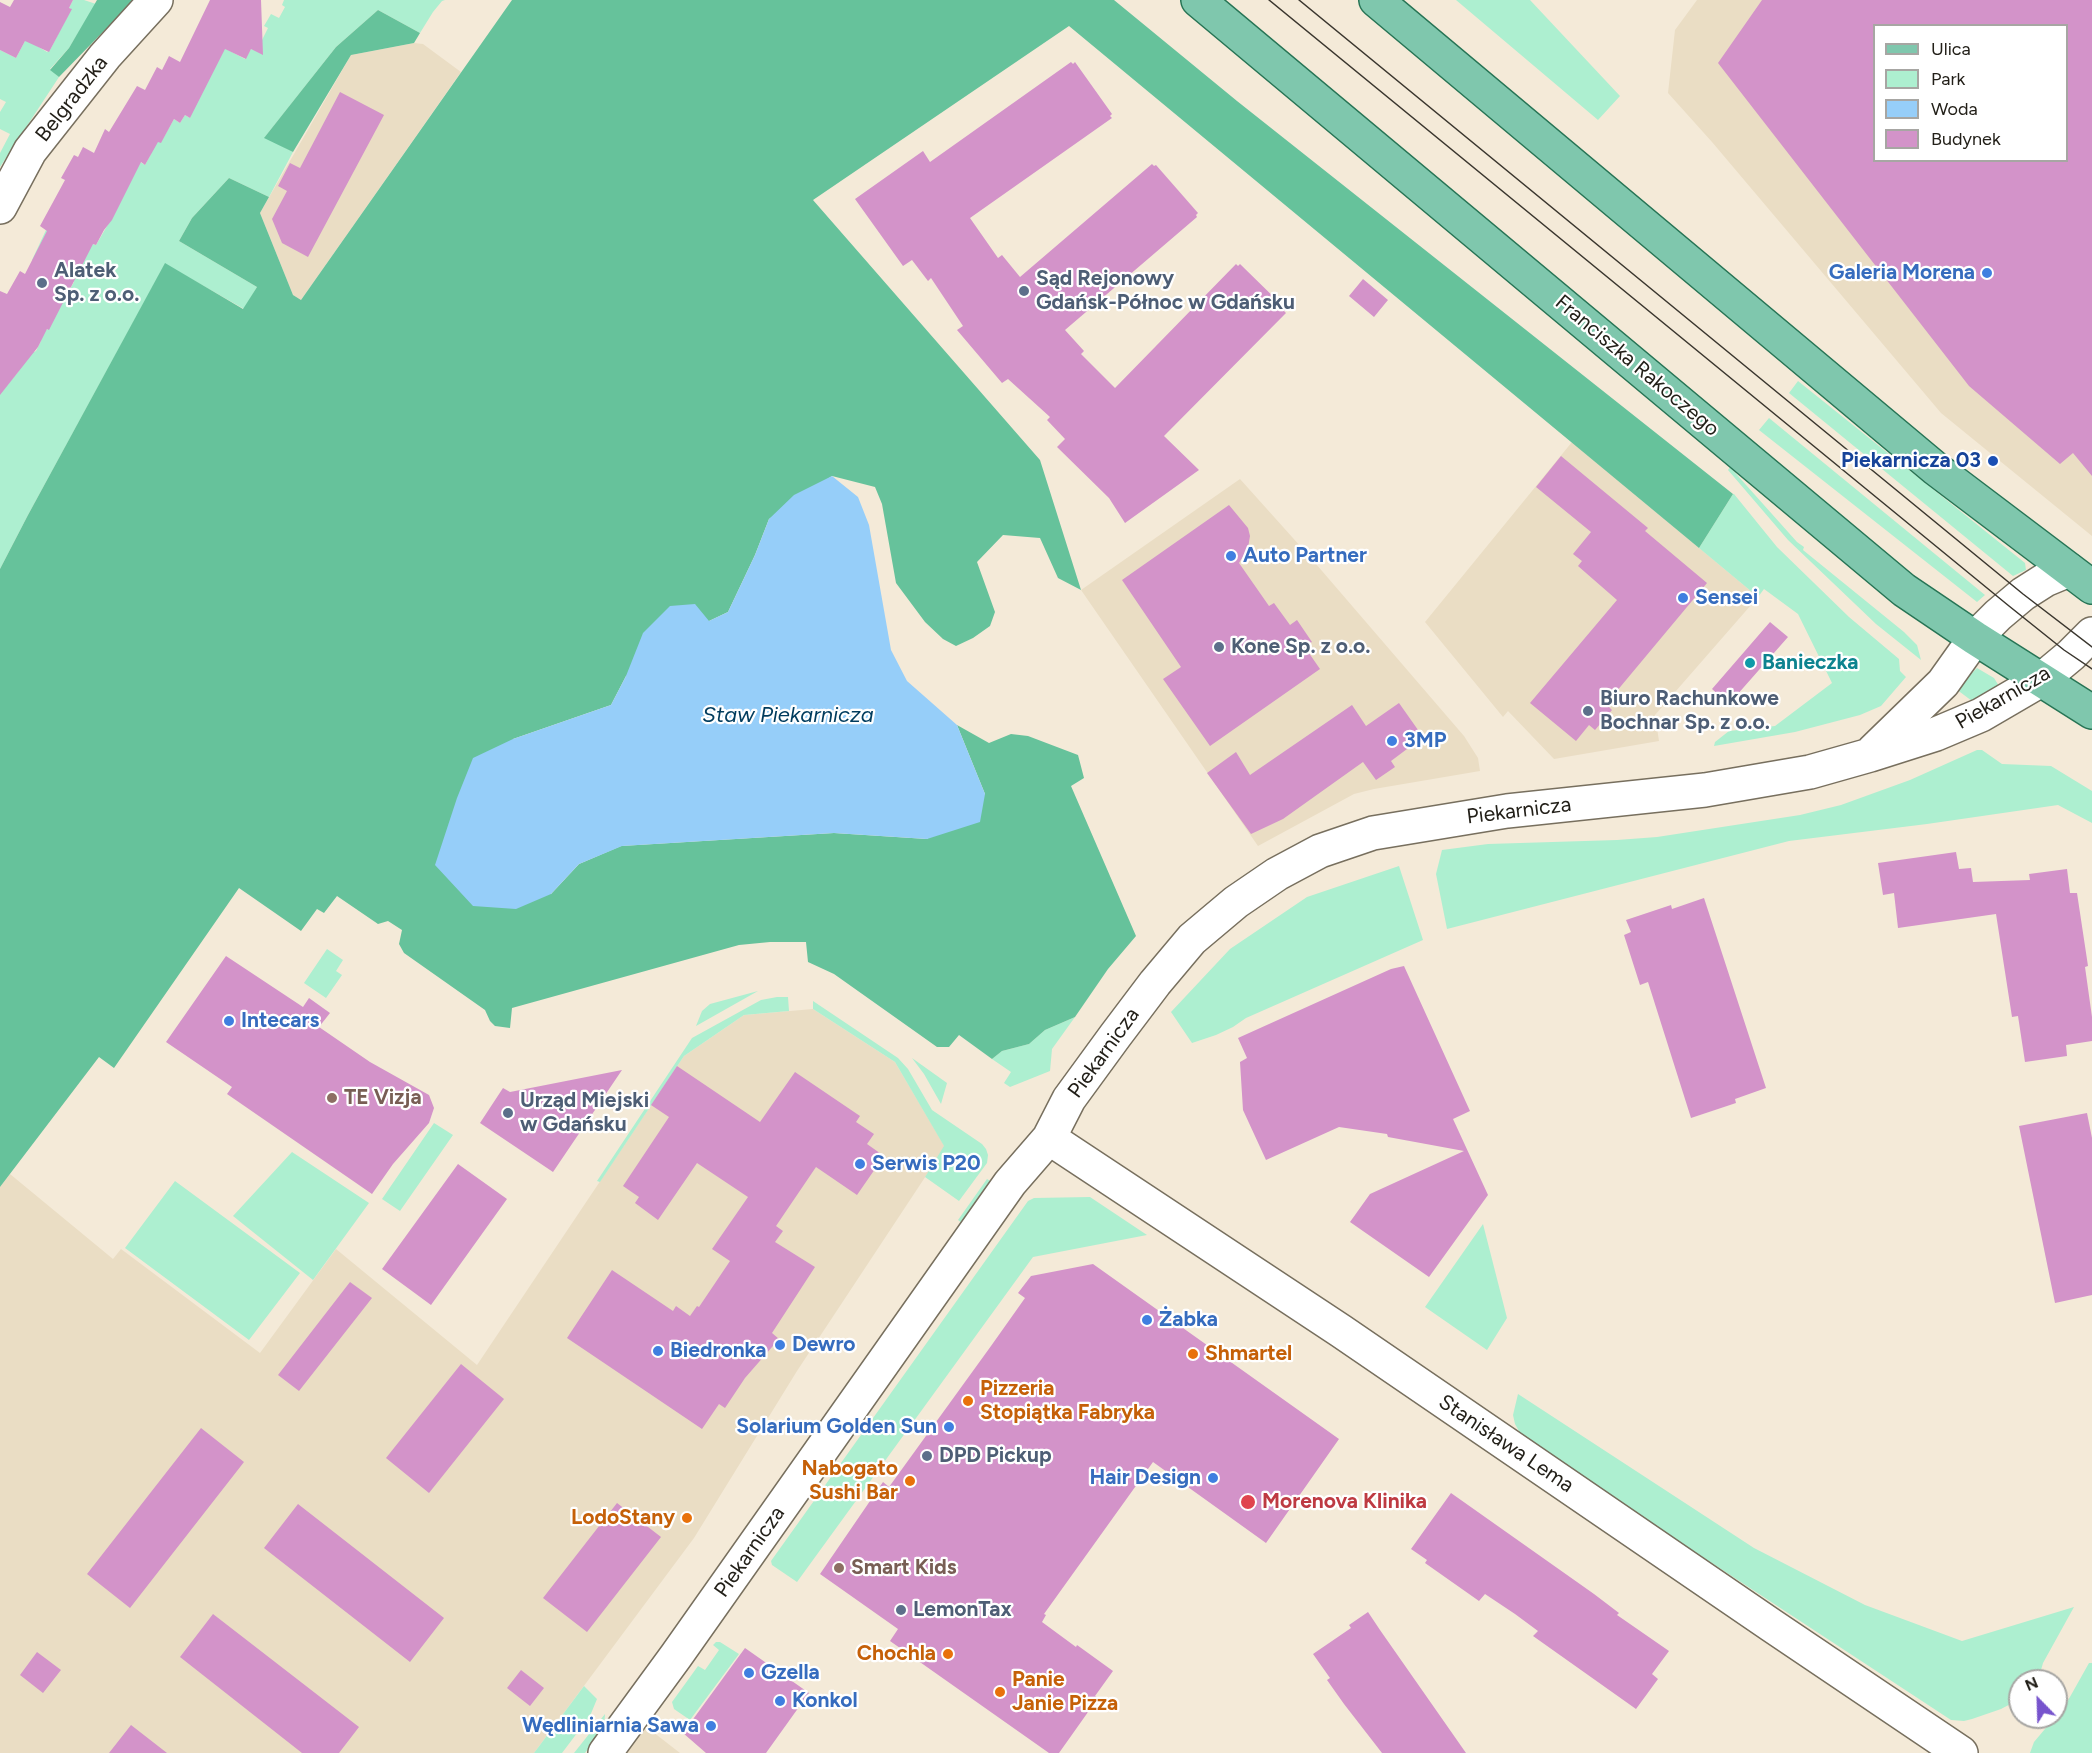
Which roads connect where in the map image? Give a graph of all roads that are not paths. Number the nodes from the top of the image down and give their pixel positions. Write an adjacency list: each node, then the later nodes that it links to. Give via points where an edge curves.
1 (156, 0): 4 (street, Belgradzka, via 105,56 30,151)
2 (1198, 0): 7 (main road, Franciszka Rakoczego, via 1905,590)
3 (1377, 0): 5 (main road, via 1936,469)
4 (0, 207)
5 (2080, 578): 7 (street, Piekarnicza, via 2045,580 2023,594)
6 (2092, 634): 8 (street, Piekarnicza)
7 (1975, 638): 8 (main road, Franciszka Rakoczego); 10 (street, Piekarnicza, via 1943,683)
8 (2041, 680): 9 (main road, Franciszka Rakoczego); 10 (street, Piekarnicza, via 1982,715)
9 (2092, 712)
10 (1870, 755): 11 (street, Piekarnicza, via 1810,772 1705,790 1416,825 1373,833 1320,851 1254,889 1192,939 1087,1075)
11 (1049, 1138): 12 (street, Piekarnicza, via 1010,1183); 13 (street, Stanisława Lema, via 1341,1331)
12 (604, 1753)
13 (1961, 1753)

